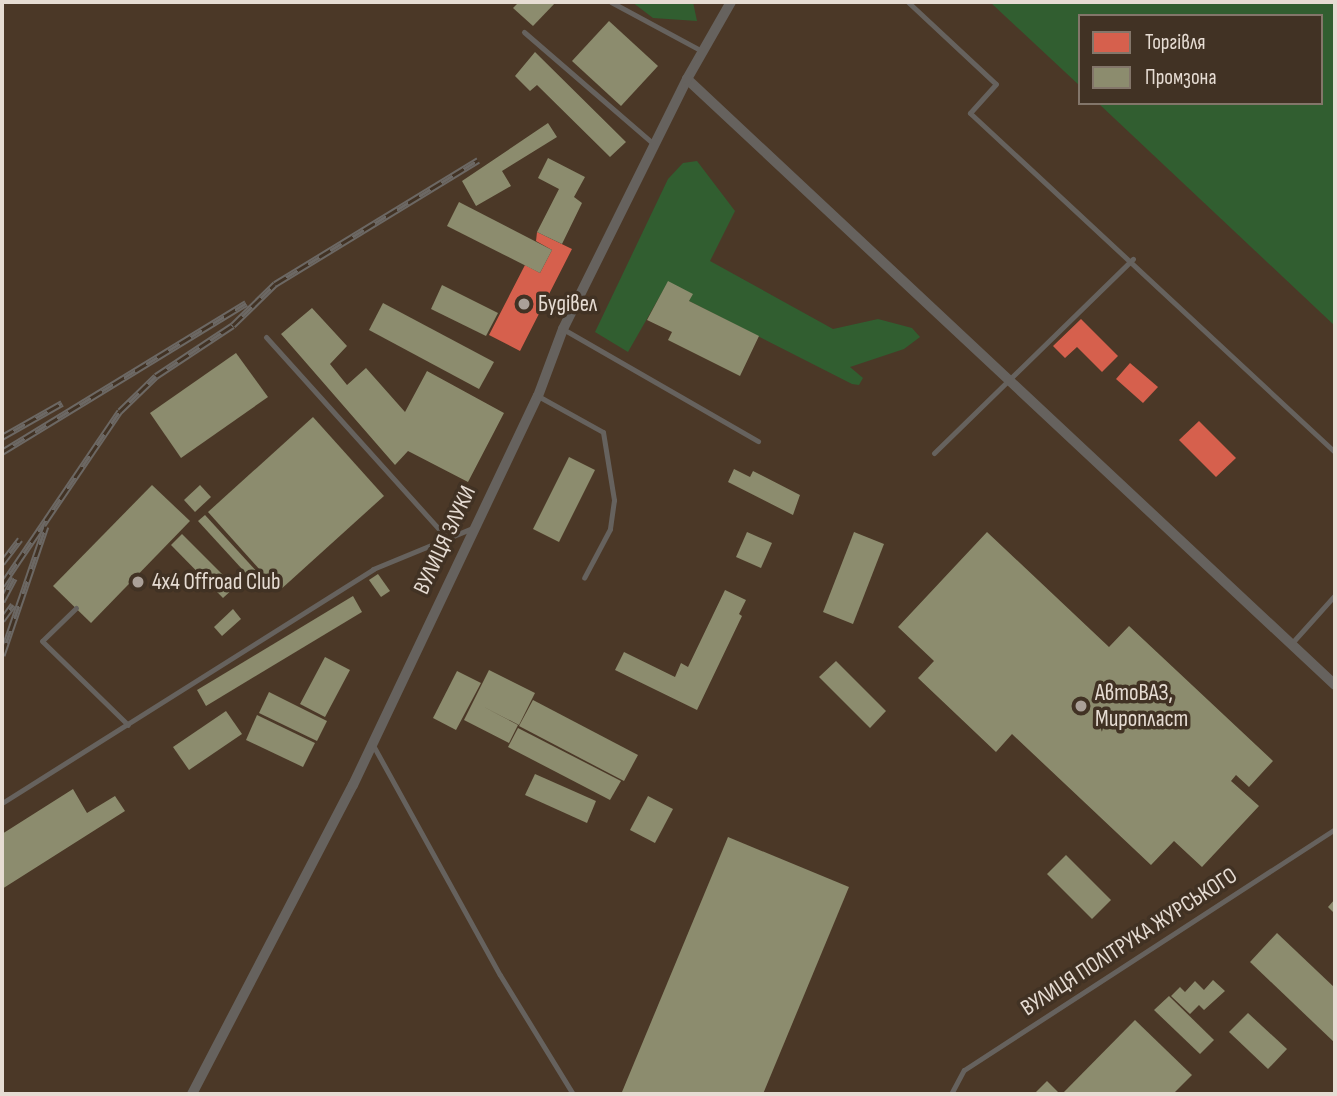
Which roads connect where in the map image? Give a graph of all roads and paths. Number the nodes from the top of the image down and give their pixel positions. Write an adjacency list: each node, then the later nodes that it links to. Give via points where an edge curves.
1 (611, 2): 5 (lane)
2 (731, 2): 5 (street, ВУЛИЦЯ ЗЛУКИ)
3 (908, 2): 8 (lane, via 996,84 970,113)
4 (524, 32): 7 (lane)
5 (702, 51): 6 (street, ВУЛИЦЯ ЗЛУКИ)
6 (687, 79): 7 (street, ВУЛИЦЯ ЗЛУКИ); 11 (street)
7 (655, 145): 9 (street, ВУЛИЦЯ ЗЛУКИ)
8 (1133, 259): 11 (lane); 14 (lane)
9 (563, 329): 12 (street, ВУЛИЦЯ ЗЛУКИ); 13 (lane)
10 (267, 337): 17 (lane)
11 (1009, 383): 15 (lane); 21 (street)
12 (538, 396): 16 (street, ВУЛИЦЯ ЗЛУКИ); 18 (lane, via 603,432 614,500 610,528)
13 (758, 441)
14 (1335, 452)
15 (934, 453)
16 (475, 527): 17 (lane); 24 (street, ВУЛИЦЯ ЗЛУКИ)
17 (447, 538): 23 (lane, via 373,569)
18 (584, 578)
19 (1335, 594): 21 (lane)
20 (76, 608): 23 (lane, via 42,641)
21 (1291, 644): 22 (street)
22 (1335, 685)
23 (128, 725): 25 (lane)
24 (372, 744): 27 (street, ВУЛИЦЯ ЗЛУКИ); 28 (lane, via 393,789)
25 (2, 803)
26 (1335, 829): 29 (lane, ВУЛИЦЯ ПОЛІТРУКА ЖУРСЬКОГО, via 964,1070)
27 (192, 1094)
28 (573, 1094)
29 (951, 1094)

